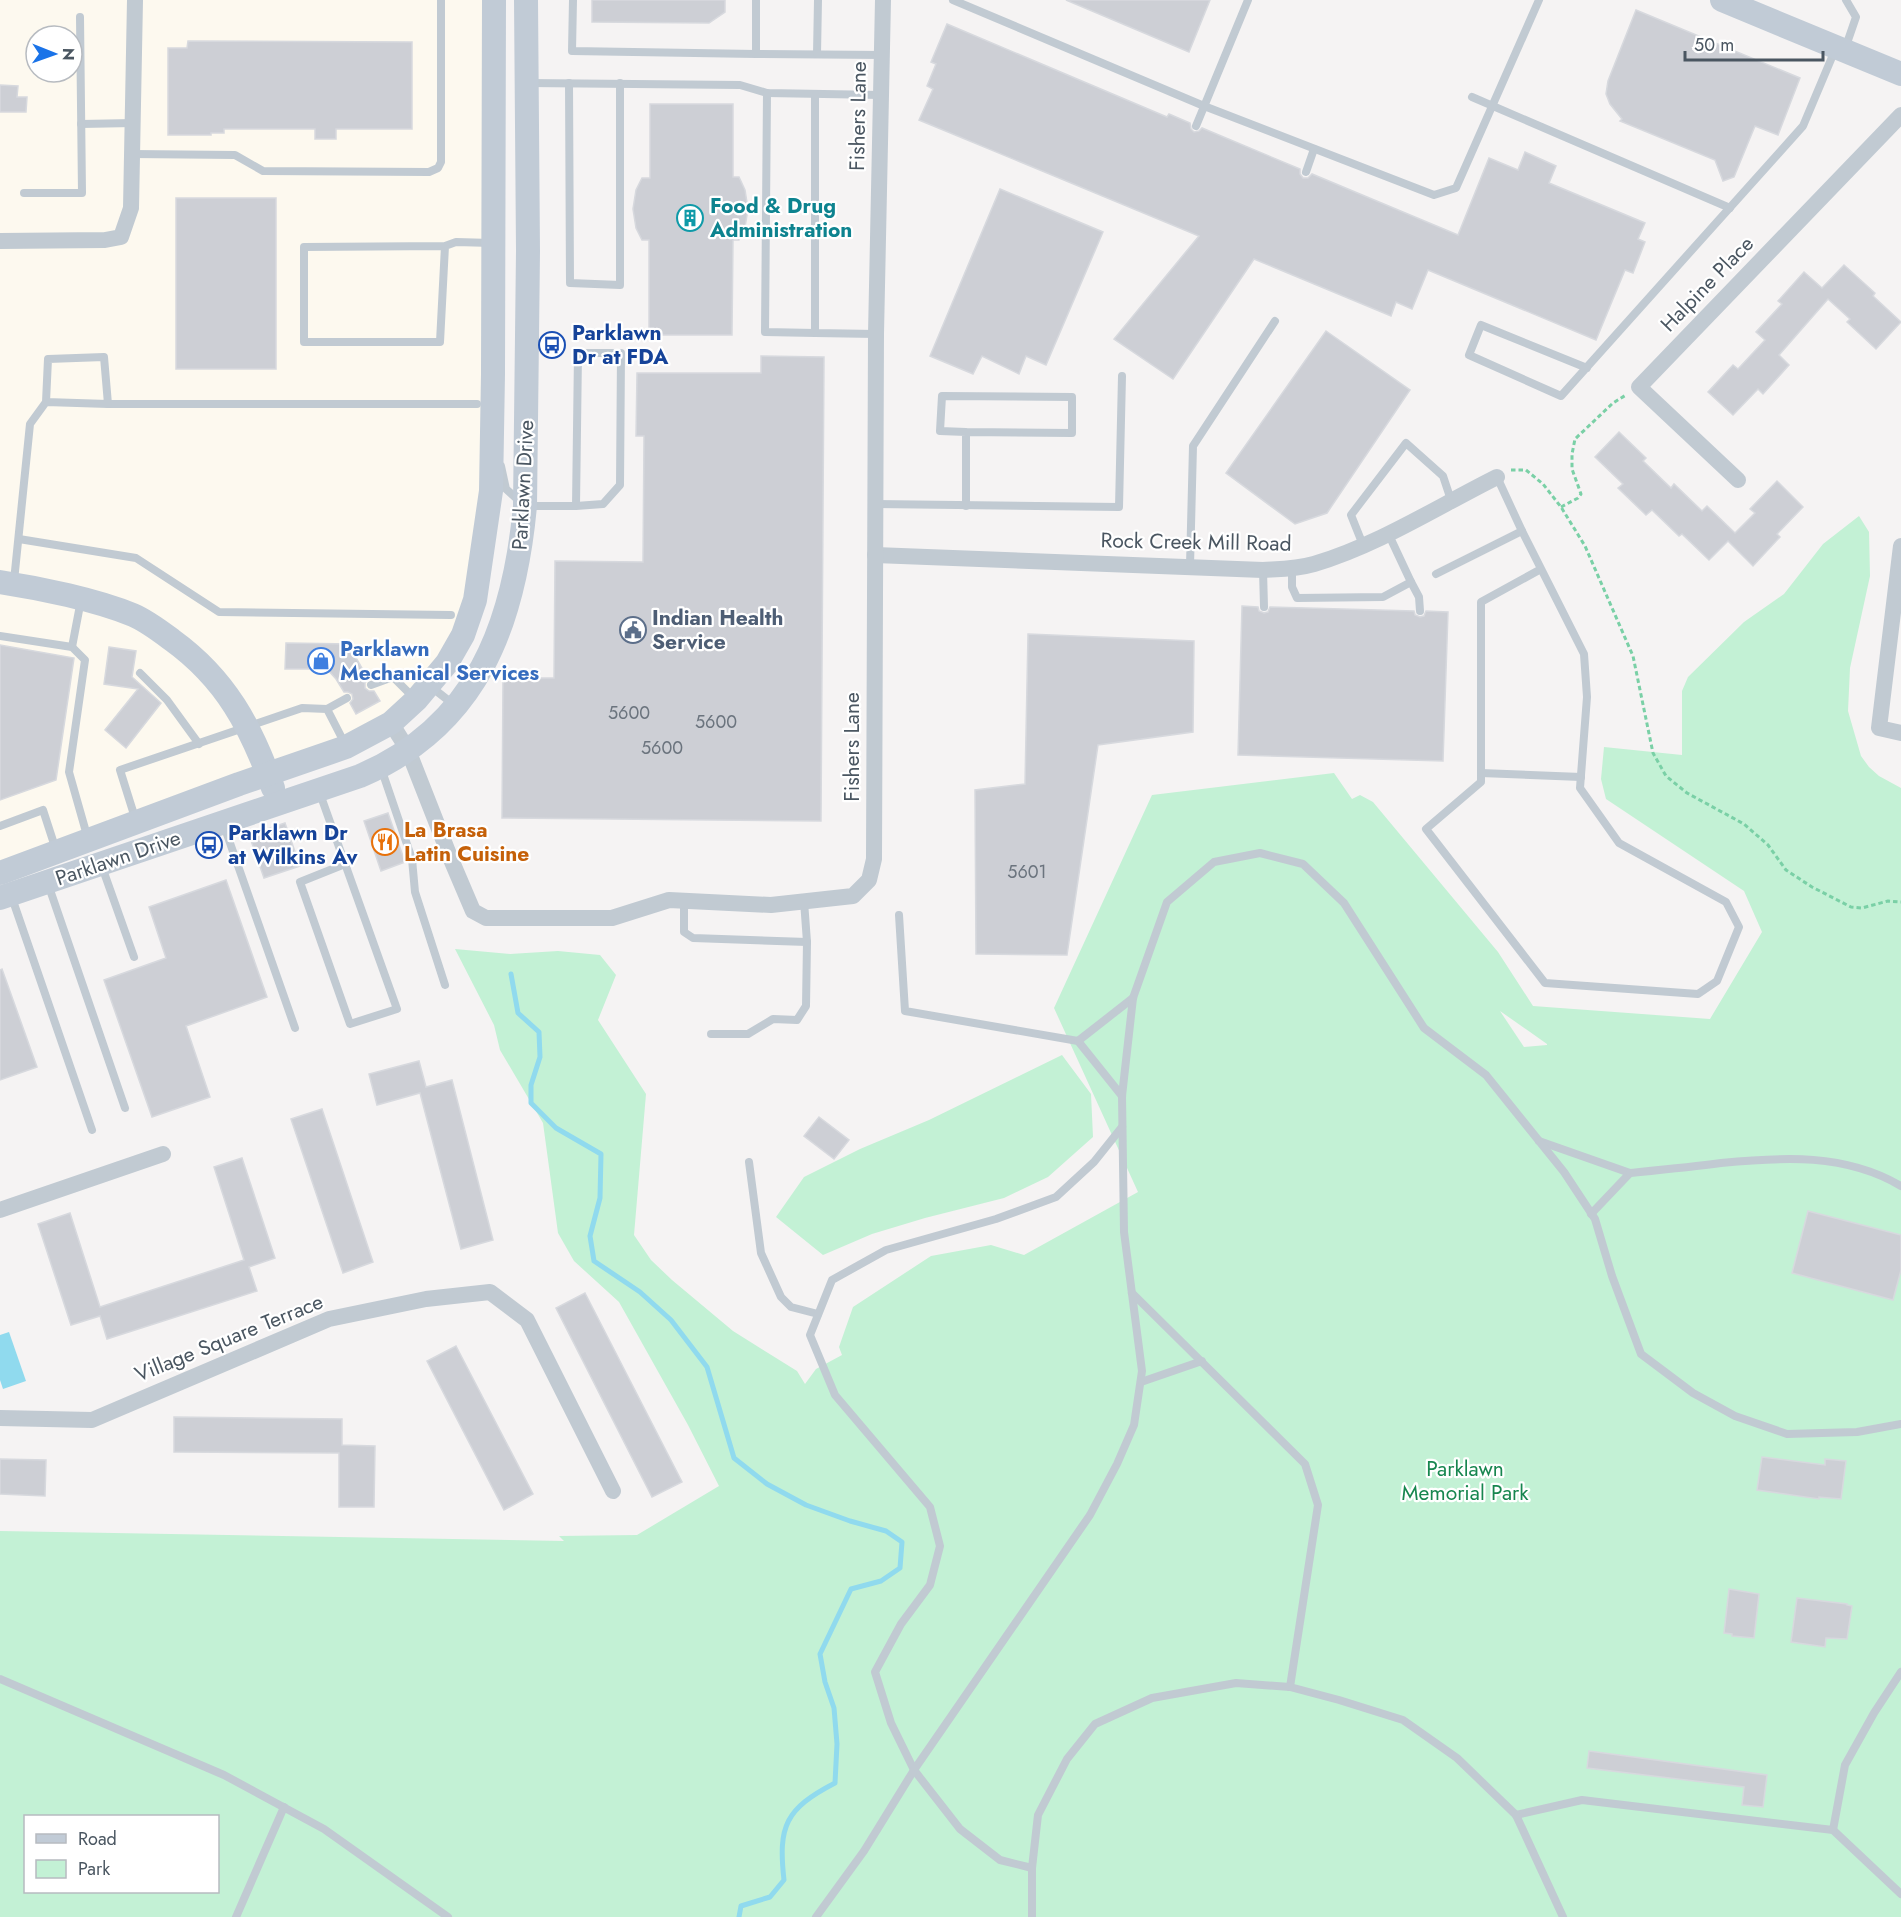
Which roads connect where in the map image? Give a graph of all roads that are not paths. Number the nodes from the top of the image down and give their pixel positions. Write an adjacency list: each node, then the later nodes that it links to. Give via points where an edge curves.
1 (135, 0): 30 (street)
2 (441, 0): 34 (lane, via 438,168 429,172 263,171 236,155)
3 (494, 0): 39 (main road, Parklawn Drive)
4 (526, 0): 20 (main road, Parklawn Drive)
5 (573, 0): 16 (lane, via 572,51)
6 (756, 0): 16 (lane)
7 (818, 0): 17 (lane)
8 (883, 0): 18 (street, Fishers Lane)
9 (953, 0): 27 (lane)
10 (1248, 0): 27 (lane)
11 (1539, 0): 28 (lane)
12 (1722, 0): 15 (main road)
13 (1846, 0): 15 (lane, via 1856,17)
14 (80, 17): 31 (lane)
15 (1841, 49): 19 (main road); 37 (lane, via 1803,126)
16 (756, 54): 17 (lane)
17 (818, 54): 18 (lane)
18 (882, 55): 25 (street, Fishers Lane)
19 (1901, 74)
20 (525, 83): 21 (lane); 55 (main road, Parklawn Drive)
21 (569, 83): 22 (lane); 22 (lane, via 570,283 620,285)
22 (620, 83): 23 (lane, via 740,85)
23 (767, 93): 24 (lane); 42 (lane, via 765,332)
24 (815, 94): 25 (lane); 42 (lane)
25 (880, 95): 43 (street, Fishers Lane)
26 (1472, 97): 28 (lane)
27 (1204, 106): 32 (lane); 33 (lane)
28 (1492, 106): 33 (lane, via 1456,188 1434,195); 37 (lane)
29 (1901, 115): 52 (street, Halpine Place, via 1639,387)
30 (133, 123): 31 (lane); 34 (street)
31 (81, 124): 36 (lane, via 82,194)
32 (1196, 126)
33 (1314, 149): 35 (lane)
34 (132, 154): 38 (street, via 131,208 122,237)
35 (1306, 172)
36 (24, 193)
37 (1730, 208): 44 (lane)
38 (0, 241)
39 (492, 243): 40 (lane, via 456,242); 49 (main road, Parklawn Drive)
40 (445, 246): 40 (lane, via 304,247 304,342 440,342)
41 (1275, 321): 64 (lane, via 1193,446)
42 (815, 333): 43 (lane)
43 (876, 334): 54 (street, Fishers Lane)
44 (1587, 368): 44 (lane, via 1561,396 1469,355 1480,325)
45 (1122, 376): 57 (lane, via 1119,507)
46 (46, 402): 47 (lane); 47 (lane, via 48,359 104,357); 60 (lane, via 30,424)
47 (108, 404): 48 (lane)
48 (477, 404)
49 (493, 424): 55 (lane, via 506,489); 80 (main road, Parklawn Drive, via 490,491 476,600 447,663)
50 (966, 432): 50 (lane, via 940,431 942,396 1072,397 1072,432); 57 (lane)
51 (1497, 477): 53 (street, Rock Creek Mill Road); 58 (lane)
52 (1738, 480)
53 (1450, 500): 59 (street, Rock Creek Mill Road); 61 (lane, via 1443,476 1406,443 1351,515)
54 (875, 504): 57 (lane); 63 (street, Fishers Lane)
55 (525, 506): 56 (lane); 82 (main road, Parklawn Drive, via 513,588 498,638)
56 (576, 506): 56 (lane, via 603,504 620,485 621,353 578,353)
57 (966, 506)
58 (1522, 531): 66 (lane); 68 (lane)
59 (1388, 533): 61 (street, Rock Creek Mill Road); 70 (lane)
60 (19, 539): 71 (lane); 75 (lane, via 136,558 219,612)
61 (1363, 545): 65 (street, Rock Creek Mill Road, via 1312,565)
62 (1901, 546): 69 (street)
63 (875, 555): 64 (street, Rock Creek Mill Road); 107 (street, Fishers Lane, via 874,859 868,880 853,896)
64 (1190, 566): 67 (street, Rock Creek Mill Road)
65 (1292, 568): 67 (street, Rock Creek Mill Road); 70 (lane, via 1292,587 1297,598 1383,597)
66 (1541, 569): 91 (lane, via 1481,602); 93 (lane, via 1584,654 1587,697)
67 (1263, 570): 73 (lane)
68 (1436, 574)
69 (1899, 577): 86 (street, via 1879,728)
70 (1411, 582): 74 (lane, via 1419,597)
71 (7, 584): 72 (main road)
72 (81, 600): 77 (lane); 85 (main road, via 135,616 196,657 229,696)
73 (1264, 607)
74 (1420, 611)
75 (451, 615)
76 (0, 636): 77 (lane)
77 (72, 647): 99 (lane, via 85,660 69,772)
78 (140, 673): 87 (lane, via 167,700)
79 (371, 685): 80 (lane, via 393,678)
80 (422, 692): 82 (lane); 84 (main road, Parklawn Drive)
81 (347, 698): 83 (lane)
82 (456, 706): 89 (main road, Parklawn Drive)
83 (327, 709): 85 (lane, via 302,708); 88 (lane)
84 (391, 723): 88 (main road, Parklawn Drive); 89 (street, Fishers Lane)
85 (248, 727): 87 (lane); 92 (main road)
86 (1901, 733)
87 (199, 744): 96 (lane, via 120,770)
88 (346, 747): 92 (main road, Parklawn Drive)
89 (408, 750): 90 (main road, Parklawn Drive); 106 (street, Fishers Lane, via 473,911 486,918 612,918 669,900)
90 (381, 767): 94 (main road, Parklawn Drive); 111 (lane, via 412,859 415,892)
91 (1481, 773): 93 (lane); 93 (lane, via 1481,782 1426,829 1545,983 1698,994 1717,981 1738,927 1726,903 1619,843 1580,788)
92 (268, 774): 95 (main road); 96 (main road, Parklawn Drive)
93 (1581, 777)
94 (318, 790): 95 (main road, Parklawn Drive); 102 (lane)
95 (279, 804): 97 (main road, Parklawn Drive)
96 (136, 821): 99 (main road, Parklawn Drive)
97 (223, 823): 101 (main road, Parklawn Drive); 113 (lane)
98 (0, 826): 100 (lane, via 43,810)
99 (88, 839): 100 (main road, Parklawn Drive)
100 (56, 851): 103 (main road, Parklawn Drive)
101 (101, 864): 104 (main road, Parklawn Drive); 110 (lane)
102 (345, 864): 102 (lane, via 397,1010 350,1024 300,882)
103 (0, 873)
104 (48, 882): 105 (main road, Parklawn Drive); 117 (lane)
105 (6, 896): 119 (lane)
106 (684, 901): 107 (street, Fishers Lane, via 771,905); 109 (lane, via 684,932 693,938)
107 (804, 902): 109 (lane)
108 (899, 915): 115 (lane, via 905,1011)
109 (807, 942): 114 (lane, via 806,1006 797,1020 772,1019 748,1034)
110 (134, 957)
111 (445, 985)
112 (1133, 998): 115 (lane); 116 (lane); 120 (lane, via 1167,902 1214,862 1260,853 1303,864 1344,903 1424,1028 1486,1076)
113 (295, 1028)
114 (711, 1034)
115 (1078, 1041): 116 (lane)
116 (1122, 1096): 118 (lane)
117 (125, 1108)
118 (1122, 1127): 127 (lane, via 1124,1232); 128 (lane, via 1094,1162 1056,1197 996,1219 886,1250 832,1280)
119 (92, 1130)
120 (1539, 1141): 123 (lane); 126 (lane)
121 (163, 1154): 125 (street)
122 (749, 1162): 128 (lane, via 761,1253 781,1297 791,1307)
123 (1630, 1173): 124 (lane, via 1761,1159 1810,1158 1853,1166); 126 (lane)
124 (1901, 1186)
125 (0, 1210)
126 (1591, 1214): 132 (lane, via 1641,1354 1693,1393 1735,1416 1787,1434 1857,1432)
127 (1132, 1292): 129 (lane); 130 (lane)
128 (818, 1314): 137 (lane, via 810,1335 835,1395 930,1507 940,1546 930,1585 901,1624 875,1672 891,1723)
129 (1202, 1361): 130 (lane); 136 (lane, via 1305,1464 1318,1505)
130 (1141, 1382): 137 (lane, via 1134,1425 1090,1515)
131 (0, 1418): 133 (street, Village Square Terrace, via 92,1420 329,1319 426,1299 490,1292 527,1320)
132 (1901, 1424)
133 (614, 1491)
134 (1901, 1672): 140 (lane, via 1845,1765)
135 (0, 1679): 138 (lane, via 224,1775)
136 (1290, 1687): 139 (lane, via 1403,1720 1457,1758); 141 (lane, via 1236,1683 1152,1698 1095,1724 1067,1759 1038,1815)
137 (914, 1770): 141 (lane, via 960,1829 1000,1860); 145 (lane, via 864,1851)
138 (284, 1807): 143 (lane); 144 (lane, via 324,1829)
139 (1516, 1815): 140 (lane, via 1582,1800); 147 (lane)
140 (1833, 1830): 142 (lane)
141 (1032, 1868): 146 (lane)
142 (1901, 1894)
143 (236, 1917)
144 (448, 1917)
145 (816, 1917)
146 (1032, 1917)
147 (1563, 1917)

